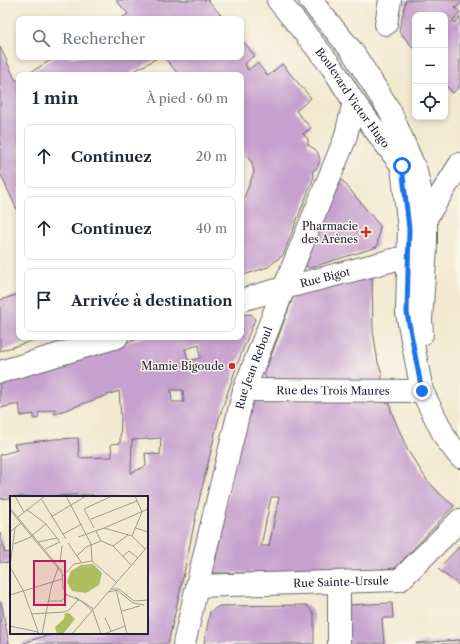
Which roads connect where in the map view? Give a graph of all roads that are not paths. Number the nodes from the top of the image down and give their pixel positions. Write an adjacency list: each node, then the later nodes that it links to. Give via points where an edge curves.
1 (278, 0): 5 (street, Boulevard Victor Hugo, via 332,67)
2 (310, 0): 7 (street, via 352,51 390,111 416,171)
3 (390, 0): 4 (street)
4 (386, 24)
5 (354, 102): 7 (street, Boulevard Victor Hugo, via 402,166); 9 (street, Rue Jean Reboul, via 345,139)
6 (460, 164): 7 (street)
7 (417, 224): 8 (street); 15 (street, via 426,247 421,320 424,354 434,386)
8 (408, 256): 9 (street, Rue Bigot); 14 (street, via 407,313)
9 (284, 288): 10 (street, Rue Bigot); 13 (street, Rue Jean Reboul)
10 (244, 299)
11 (107, 340): 12 (street)
12 (0, 372)
13 (244, 390): 14 (street, Rue des Trois Maures); 19 (street, Rue Jean Reboul)
14 (422, 391): 16 (street, via 446,439)
15 (460, 437)
16 (460, 457)
17 (460, 520): 18 (street, Rue Sainte-Ursule, via 400,580)
18 (339, 582): 19 (street, Rue Sainte-Ursule); 21 (street)
19 (197, 586): 20 (street, Rue Jean Reboul)
20 (184, 644)
21 (339, 644)

